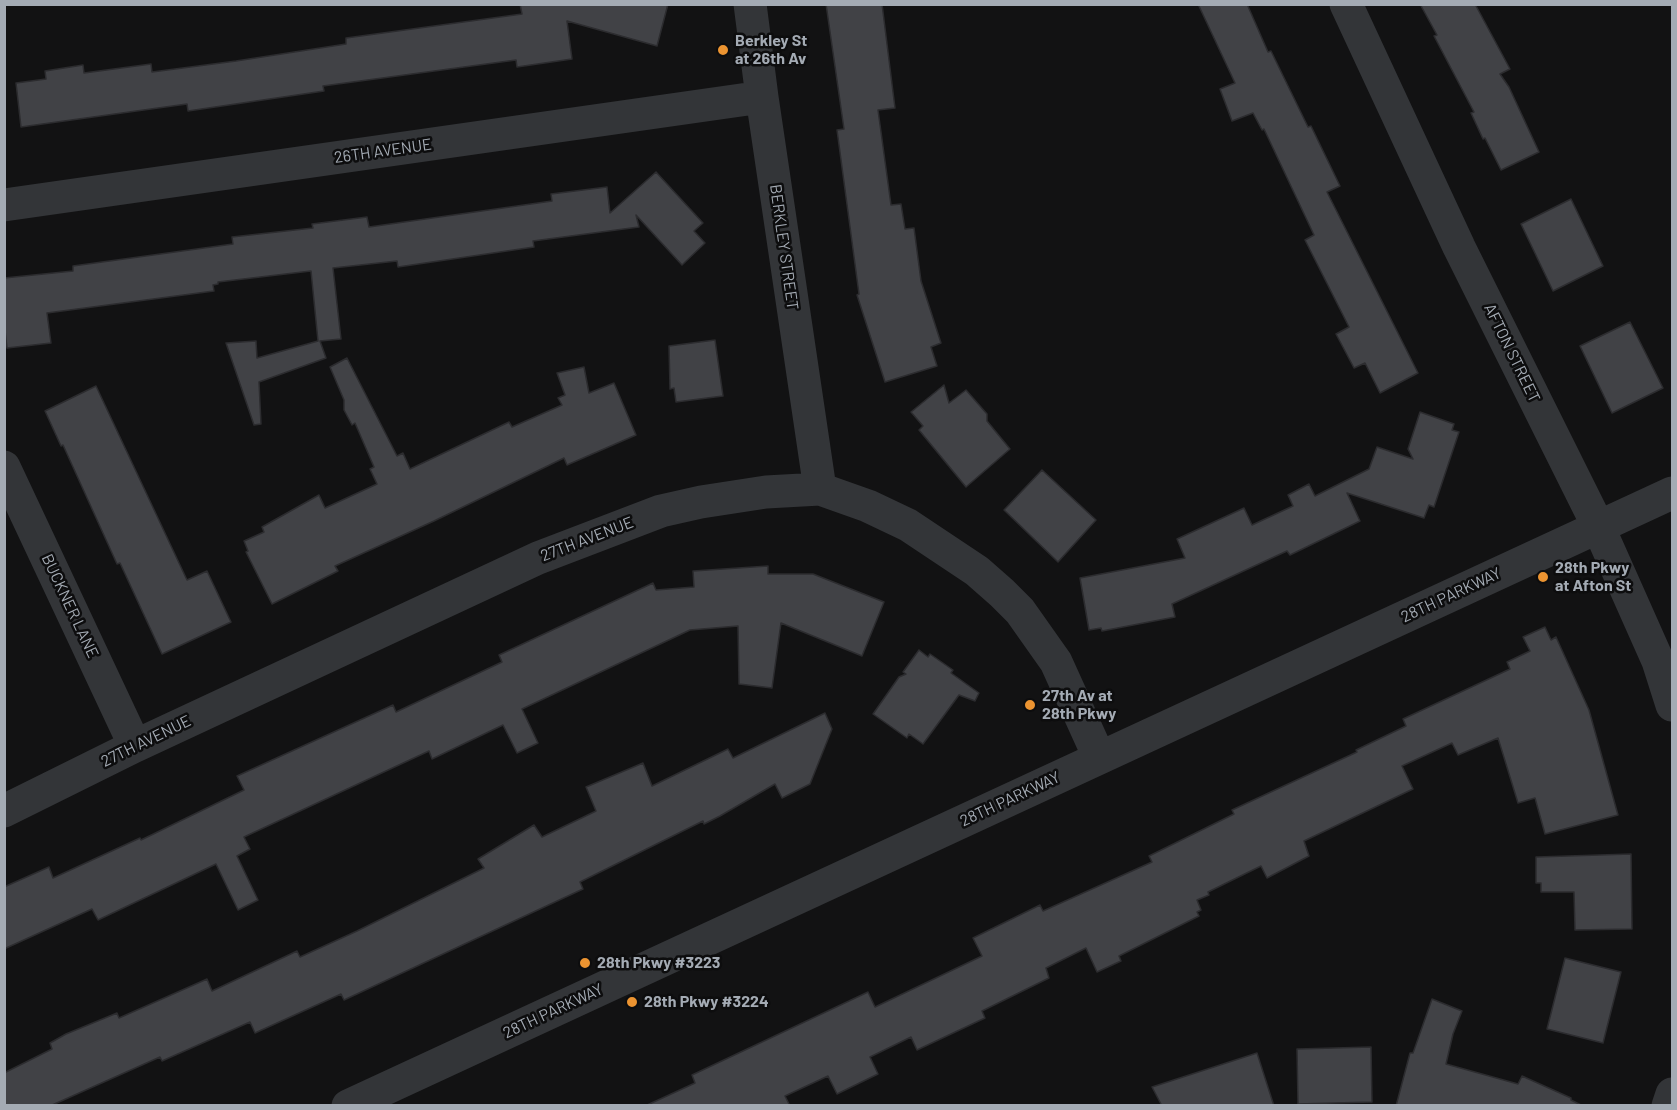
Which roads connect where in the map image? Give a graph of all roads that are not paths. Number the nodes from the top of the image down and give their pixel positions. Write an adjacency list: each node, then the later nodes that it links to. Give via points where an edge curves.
1 (750, 4): 3 (street, BERKLEY STREET)
2 (1346, 4): 8 (street, AFTON STREET)
3 (762, 97): 4 (street, 26TH AVENUE); 6 (street, BERKLEY STREET)
4 (4, 205)
5 (4, 467): 10 (street, BUCKNER LANE)
6 (820, 489): 10 (street, 27TH AVENUE, via 766,492 661,511 538,558); 11 (street, 27TH AVENUE, via 908,525 977,571 1002,593 1020,611 1056,662)
7 (1672, 494): 8 (street, 28TH PARKWAY)
8 (1598, 526): 9 (street, AFTON STREET, via 1658,661); 11 (street, 28TH PARKWAY)
9 (1672, 705)
10 (135, 746): 12 (street, 27TH AVENUE)
11 (1099, 757): 14 (street, 28TH PARKWAY)
12 (4, 811)
13 (1672, 1094): 15 (street)
14 (348, 1106)
15 (1668, 1106)

